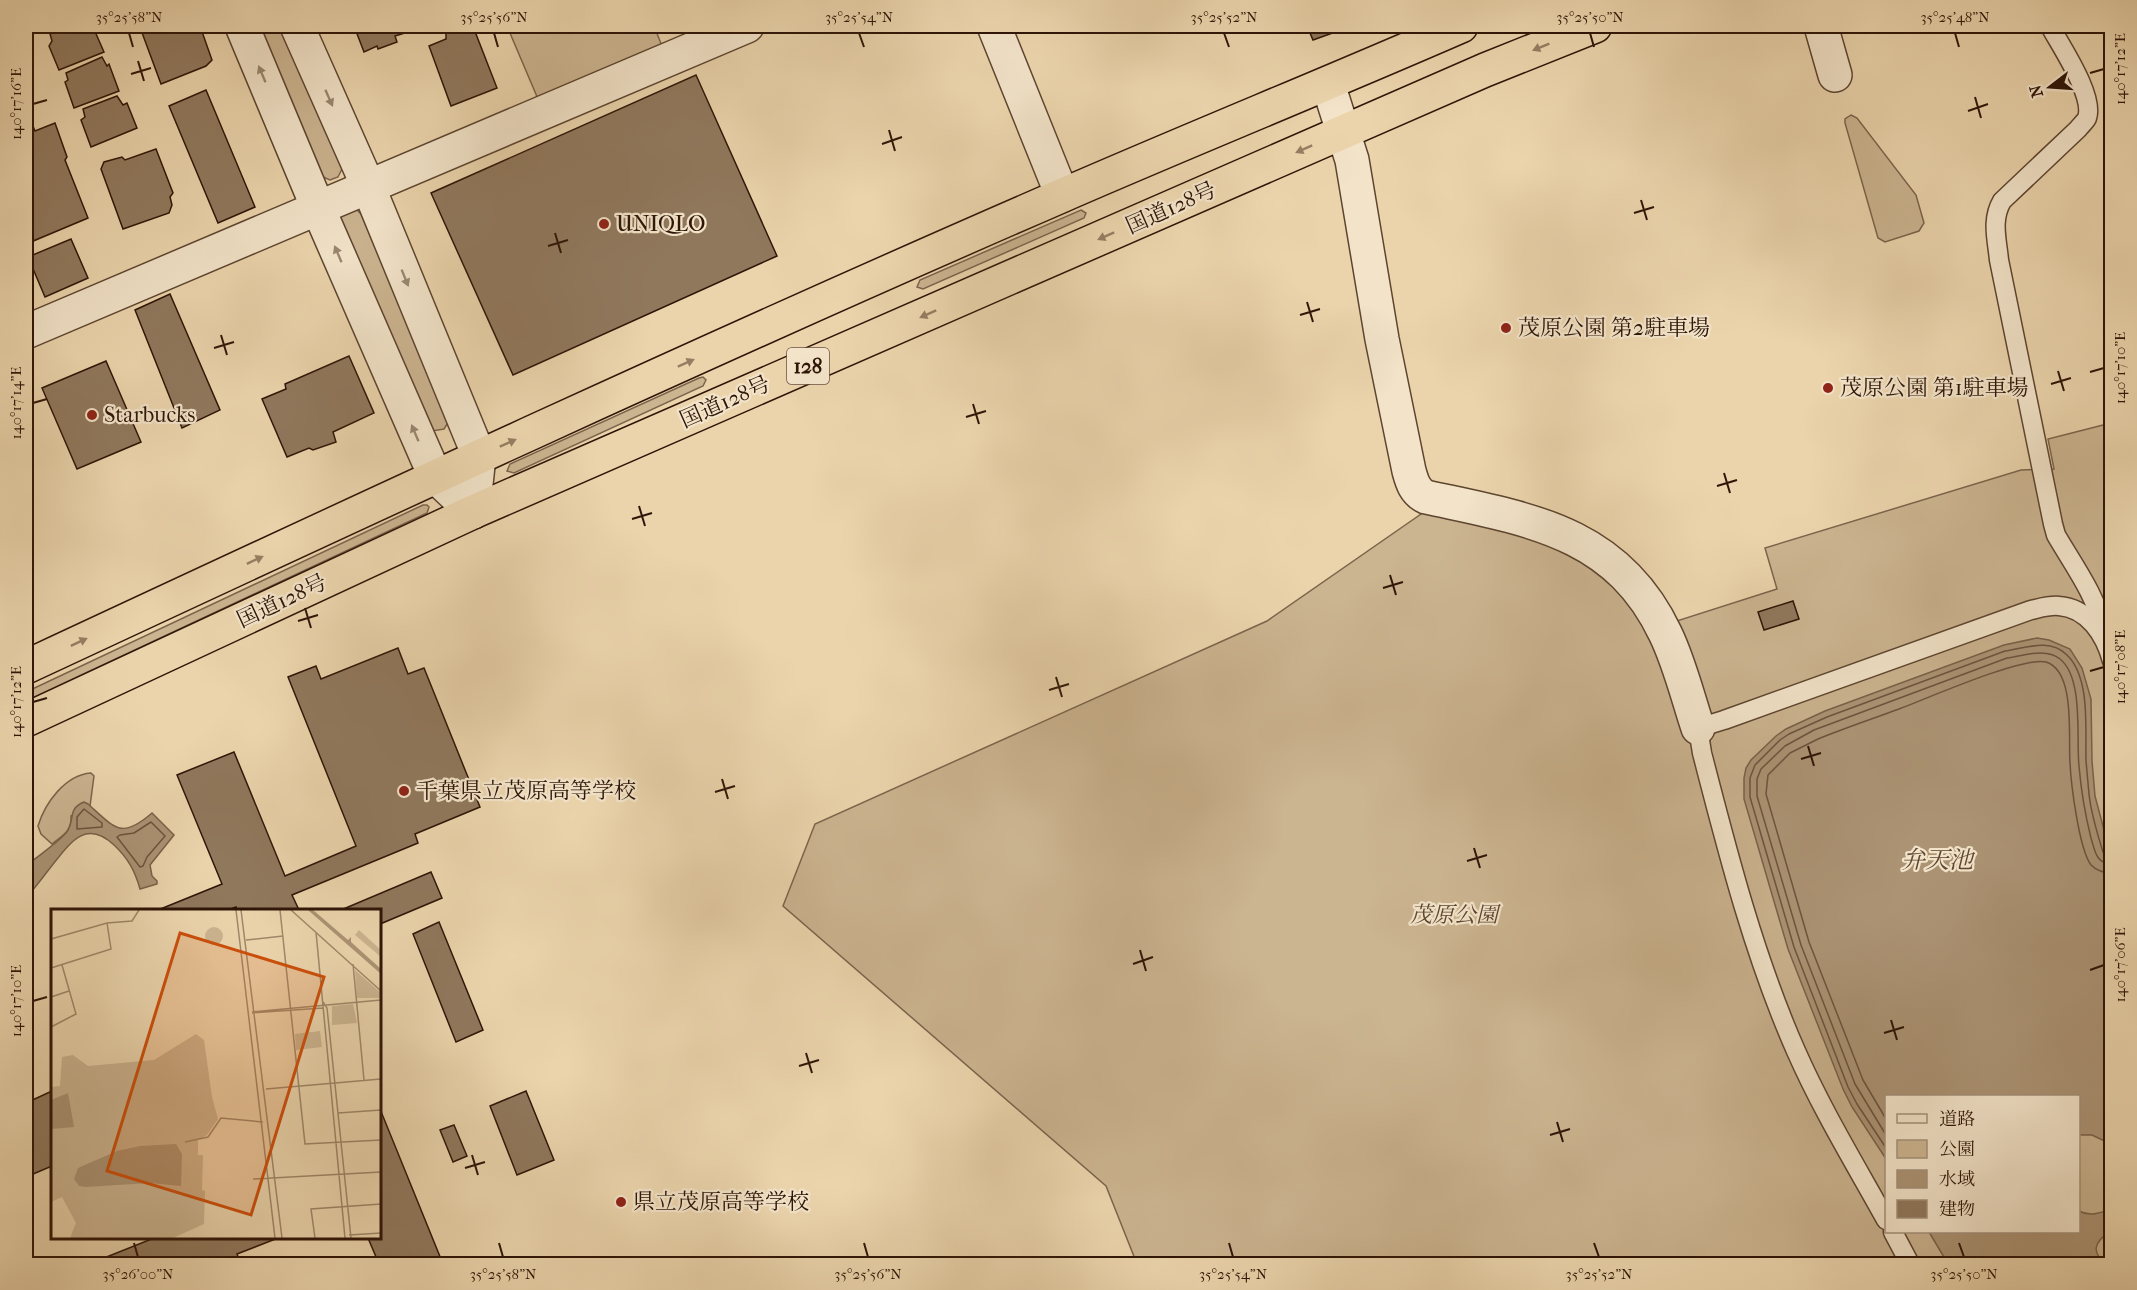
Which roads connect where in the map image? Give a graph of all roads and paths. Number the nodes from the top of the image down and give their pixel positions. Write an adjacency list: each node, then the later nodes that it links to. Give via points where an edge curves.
1 (242, 26): 14 (street, one-way to 1)
2 (297, 26): 12 (street, one-way to 12)
3 (747, 26): 12 (street)
4 (994, 26): 13 (street)
5 (1461, 26): 10 (highway, 128)
6 (1595, 26): 11 (highway, 国道128号 / 128, one-way to 11, via 1485,69)
7 (1821, 26): 9 (street)
8 (2050, 26): 19 (lane, via 2085,92 2087,118 2002,201 1996,210 1995,230 2053,524 2091,591)
9 (1835, 75)
10 (1328, 84): 11 (street); 13 (highway, 128)
11 (1344, 132): 18 (highway, 国道128号 / 128, one-way to 18); 22 (street, via 1382,339 1416,489 1426,497 1526,519 1564,533 1598,552 1629,579 1666,634)
12 (368, 186): 14 (street); 16 (street, one-way to 16)
13 (1062, 195): 16 (highway, 128, one-way to 13)
14 (318, 208): 15 (street); 17 (street, one-way to 14)
15 (26, 332)
16 (479, 456): 17 (highway, 128); 18 (street)
17 (435, 476): 18 (street); 20 (highway, 128, one-way to 17)
18 (473, 512): 21 (highway, 国道128号 / 128)
19 (2110, 653): 22 (lane, via 2091,620 2076,609 2058,606 2031,610)
20 (26, 667)
21 (26, 720)
22 (1698, 728): 23 (lane, via 1742,905 1770,984 1827,1116)
23 (1885, 1217)
24 (1894, 1233): 25 (lane)
25 (1910, 1264)

